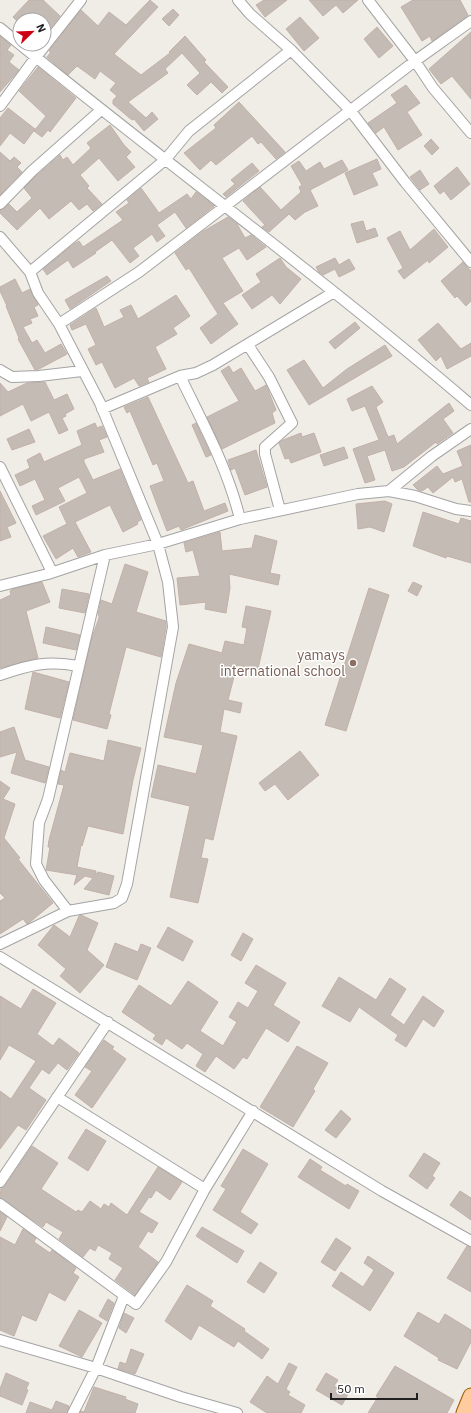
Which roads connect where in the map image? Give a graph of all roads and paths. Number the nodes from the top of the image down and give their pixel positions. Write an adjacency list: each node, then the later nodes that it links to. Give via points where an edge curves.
1 (81, 0): 7 (street)
2 (238, 0): 6 (street)
3 (368, 0): 8 (street)
4 (471, 21): 8 (street)
5 (0, 28): 7 (street)
6 (291, 50): 11 (street); 13 (street, via 189,131)
7 (36, 57): 9 (street); 10 (street)
8 (416, 61): 11 (street); 12 (street, via 433,88)
9 (0, 106)
10 (101, 110): 13 (street); 14 (street, via 32,171)
11 (350, 110): 15 (street); 17 (street, via 405,182)
12 (471, 133)
13 (164, 160): 15 (street); 18 (street)
14 (0, 204)
15 (227, 207): 19 (street); 20 (street, via 139,272)
16 (0, 238): 18 (street)
17 (471, 261)
18 (30, 272): 20 (street, via 38,294)
19 (334, 292): 21 (street); 25 (street)
20 (59, 324): 23 (street)
21 (248, 345): 24 (street, via 213,366); 30 (street, via 269,378 292,423 265,447)
22 (0, 370): 23 (street, via 12,377)
23 (82, 371): 26 (street)
24 (180, 376): 26 (street); 32 (street, via 224,466)
25 (471, 405)
26 (102, 409): 33 (street)
27 (471, 429): 29 (street)
28 (0, 467): 35 (street)
29 (389, 491): 30 (street, via 333,498); 31 (street)
30 (280, 510): 32 (street)
31 (471, 511)
32 (240, 519): 33 (street)
33 (158, 544): 34 (street); 39 (street, via 168,582 173,627 127,884 122,898 114,903)
34 (105, 555): 35 (street); 37 (street)
35 (52, 572): 36 (street)
36 (0, 586)
37 (78, 666): 38 (street, via 44,662); 39 (street, via 50,792 39,823 36,864 44,880)
38 (0, 675)
39 (68, 911): 40 (street)
40 (0, 944)
41 (0, 957): 42 (street)
42 (108, 1022): 43 (street); 44 (street)
43 (57, 1097): 45 (street); 46 (street)
44 (253, 1111): 46 (street); 48 (street, via 382,1191)
45 (0, 1182)
46 (205, 1189): 49 (street, via 166,1262 136,1304)
47 (0, 1204): 49 (street)
48 (471, 1242)
49 (124, 1296): 51 (street)
50 (0, 1340): 51 (street)
51 (96, 1368): 53 (street); 54 (street)
52 (471, 1396): 55 (main road)
53 (73, 1413)
54 (237, 1413)
55 (464, 1413)

